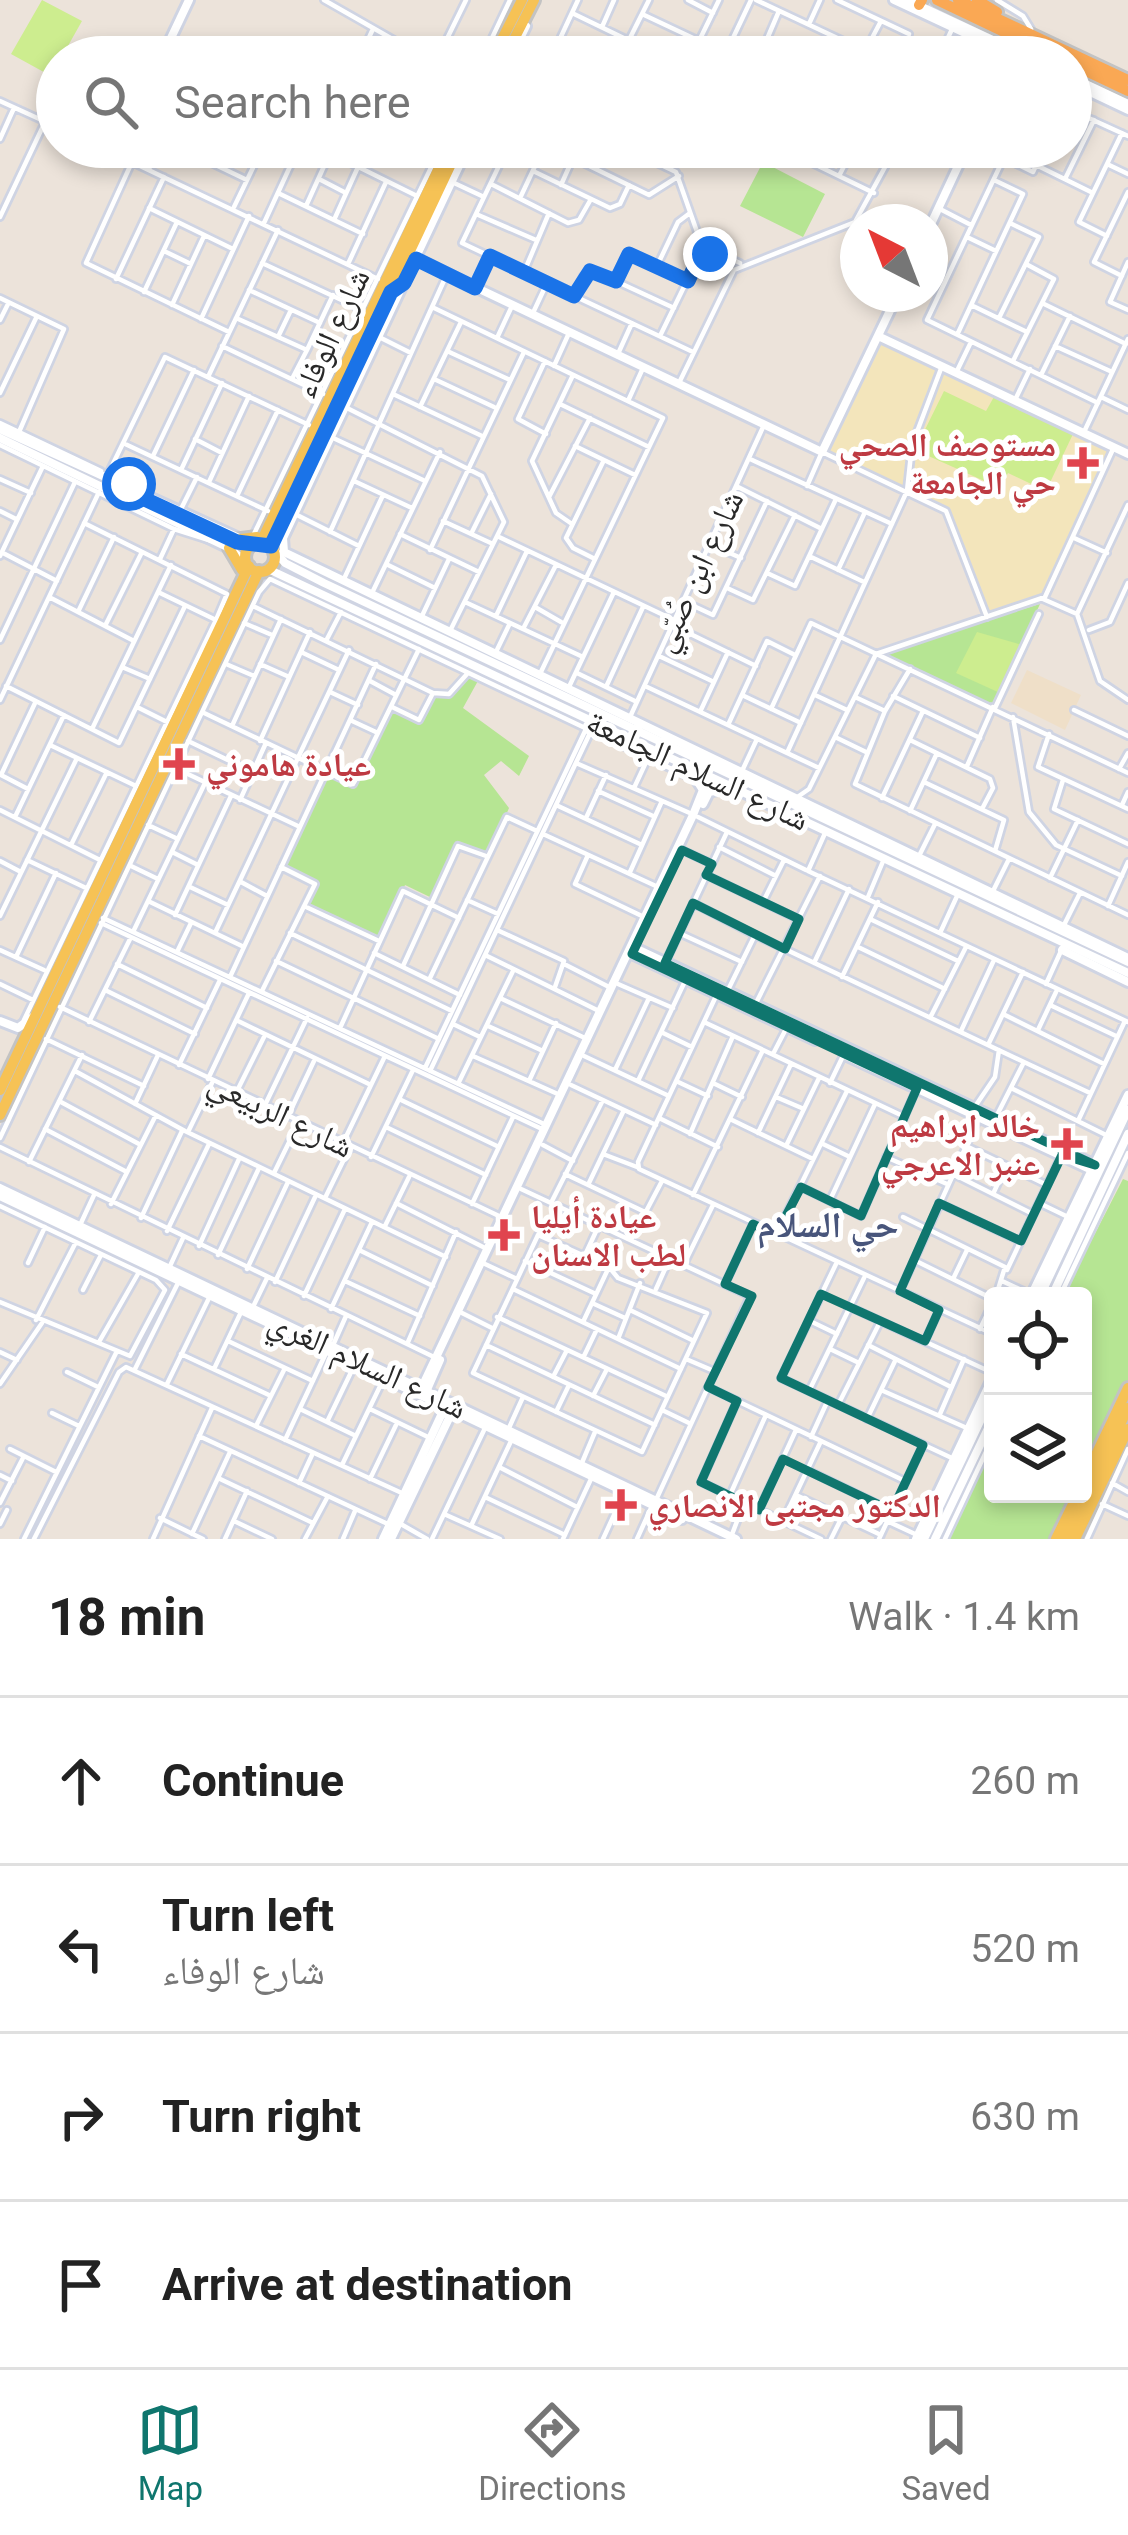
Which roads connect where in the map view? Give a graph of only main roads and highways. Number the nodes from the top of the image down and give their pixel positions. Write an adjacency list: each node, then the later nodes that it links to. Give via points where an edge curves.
1 (958, 0): 5 (highway)
2 (977, 0): 5 (highway)
3 (520, 2): 6 (main road); 7 (main road)
4 (939, 5): 8 (highway)
5 (1013, 26): 9 (highway)
6 (509, 36)
7 (509, 36)
8 (1009, 36)
9 (1034, 36)
10 (1092, 68): 12 (highway)
11 (1092, 70): 12 (highway)
12 (1099, 72): 13 (highway)
13 (1121, 80): 14 (highway)
14 (1128, 91)
15 (444, 168): 16 (main road, شارع الوفاء)
16 (416, 227): 18 (main road, شارع الوفاء); 19 (main road, شارع الوفاء, via 355,336)
17 (404, 283): 18 (main road)
18 (391, 292): 20 (main road, شارع الوفاء)
19 (306, 449): 20 (main road, via 298,475); 21 (main road, شارع الوفاء)
20 (305, 474): 22 (main road, شارع الوفاء, via 298,499)
21 (268, 528): 22 (main road, شارع الوفاء); 23 (main road, via 231,544)
22 (264, 546): 23 (main road); 23 (main road)
23 (253, 570): 24 (main road); 25 (main road)
24 (212, 644): 25 (main road, via 221,646); 26 (main road, via 160,746)
25 (219, 663): 26 (main road)
26 (96, 918): 27 (main road)
27 (78, 939): 28 (main road, via 52,967); 29 (main road)
28 (0, 1090)
29 (0, 1115)
30 (1128, 1388): 35 (main road)
31 (1128, 1408): 33 (main road)
32 (1128, 1430): 33 (main road)
33 (1121, 1443): 34 (main road)
34 (1110, 1455): 37 (main road); 38 (main road)
35 (1092, 1463)
36 (1075, 1503): 38 (main road)
37 (1087, 1530): 38 (main road)
38 (1065, 1536)

